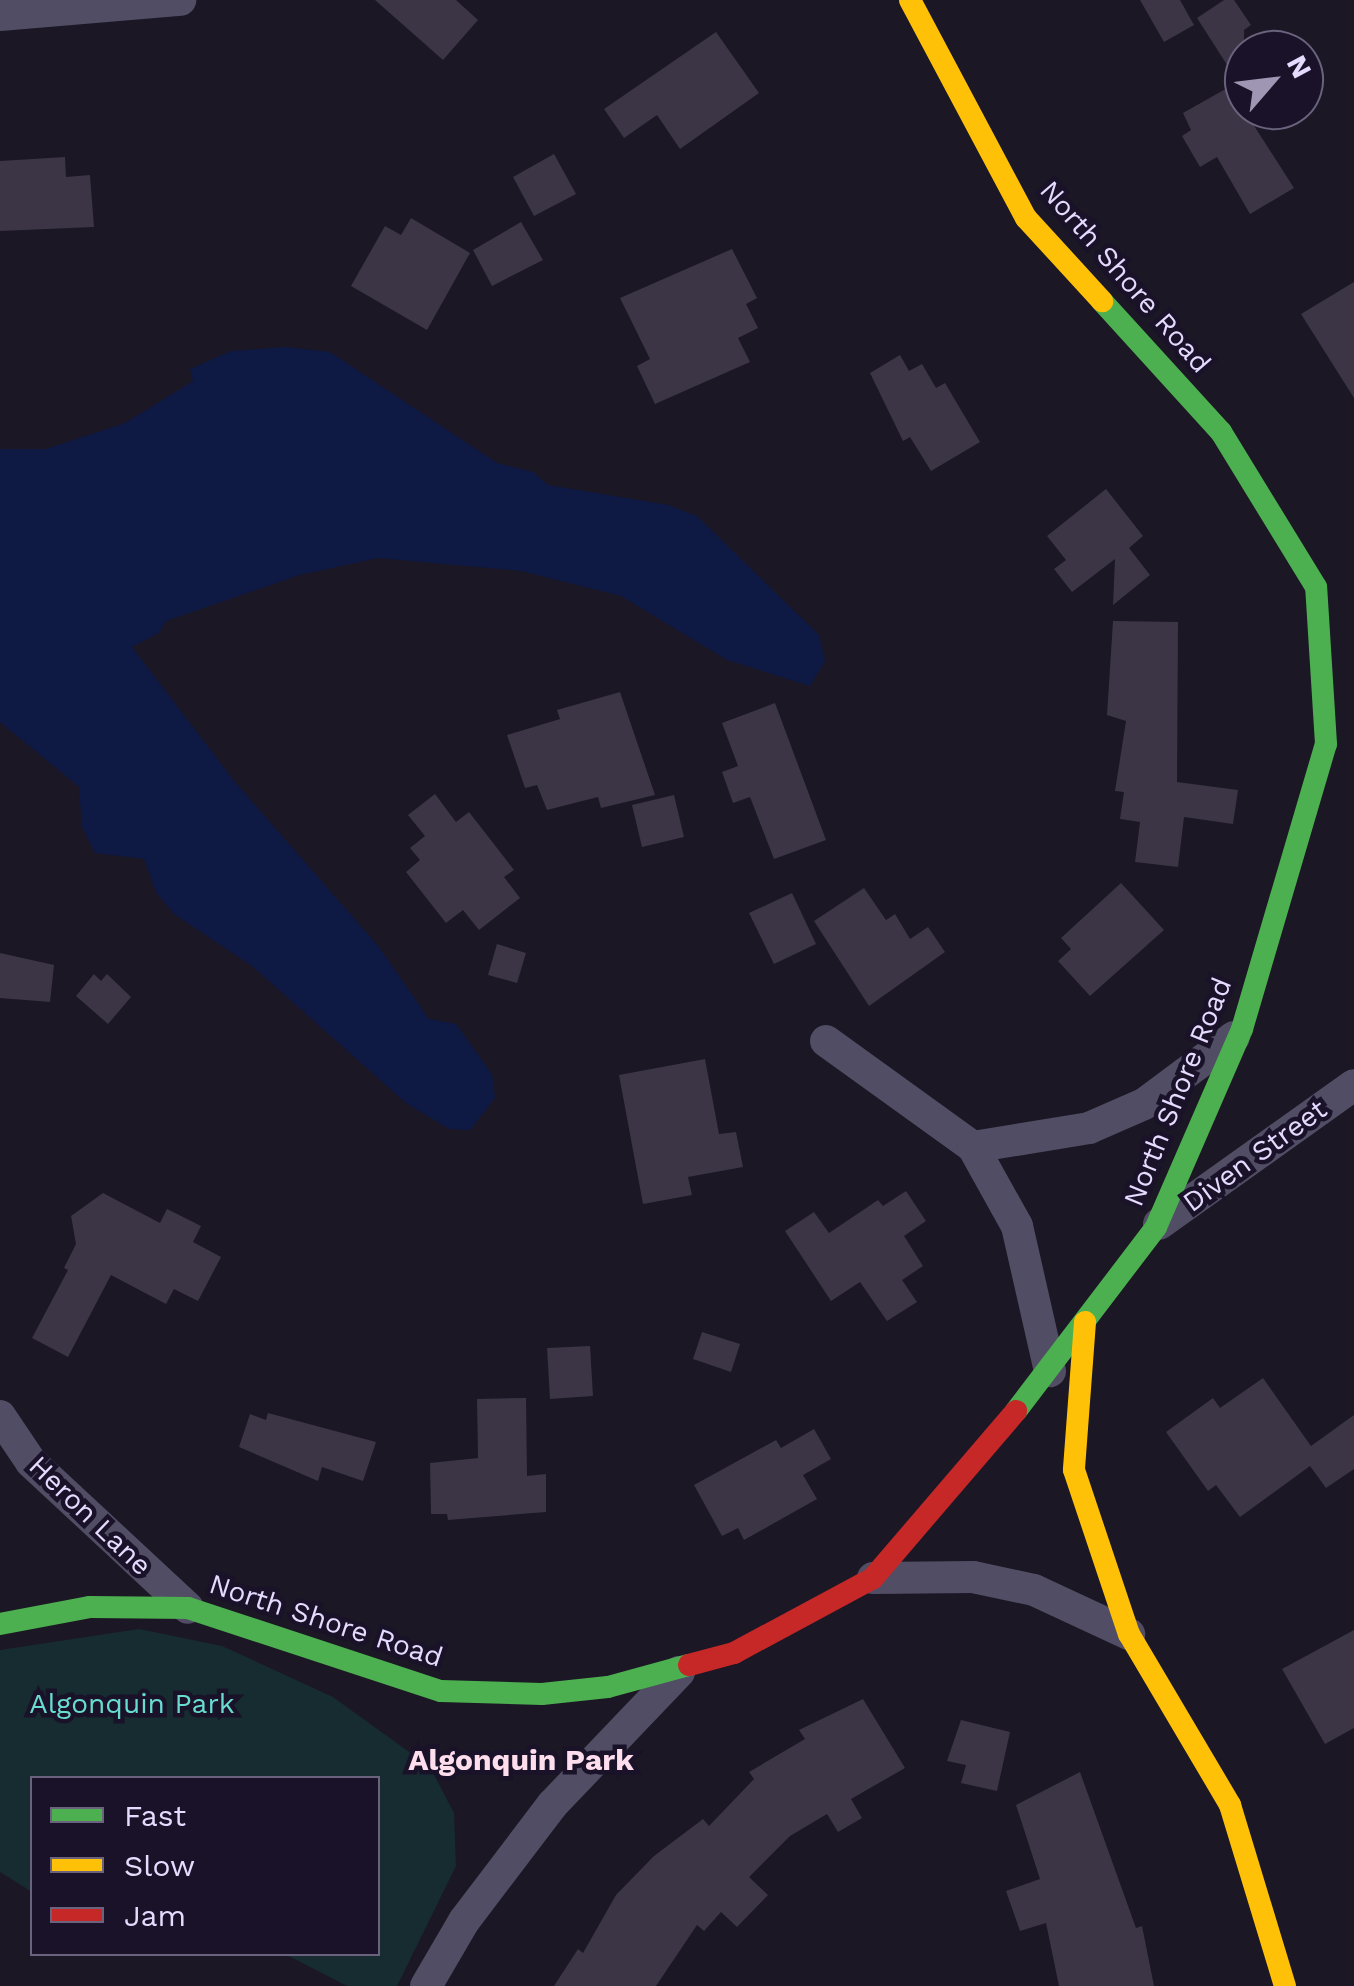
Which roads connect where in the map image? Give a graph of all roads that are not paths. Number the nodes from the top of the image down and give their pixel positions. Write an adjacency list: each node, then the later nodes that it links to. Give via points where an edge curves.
1 (180, 0): 3 (street)
2 (910, 0): 4 (street, North Shore Road, via 1026,218 1221,432)
3 (0, 14)
4 (1316, 587): 5 (street); 7 (street, North Shore Road)
5 (1342, 602)
6 (1354, 716): 7 (street)
7 (1326, 744): 8 (street, North Shore Road)
8 (1242, 1029): 11 (street, via 1157,1096 1088,1128); 12 (street, North Shore Road)
9 (826, 1040): 11 (street)
10 (1354, 1085): 12 (street, Diven Street)
11 (973, 1147): 14 (street, via 1018,1226)
12 (1156, 1227): 13 (street, North Shore Road)
13 (1085, 1322): 14 (street, North Shore Road); 19 (street, via 1074,1470)
14 (1050, 1370): 16 (street, North Shore Road)
15 (0, 1416): 17 (street, Heron Lane, via 44,1475)
16 (872, 1578): 19 (street, via 973,1577 1034,1590); 20 (street, North Shore Road, via 734,1652)
17 (188, 1608): 18 (street, North Shore Road, via 90,1607); 20 (street, North Shore Road, via 441,1691 542,1694)
18 (0, 1624)
19 (1129, 1634): 22 (street, via 1230,1805)
20 (681, 1670): 21 (street, via 552,1805 464,1922)
21 (426, 1986)
22 (1285, 1986)

